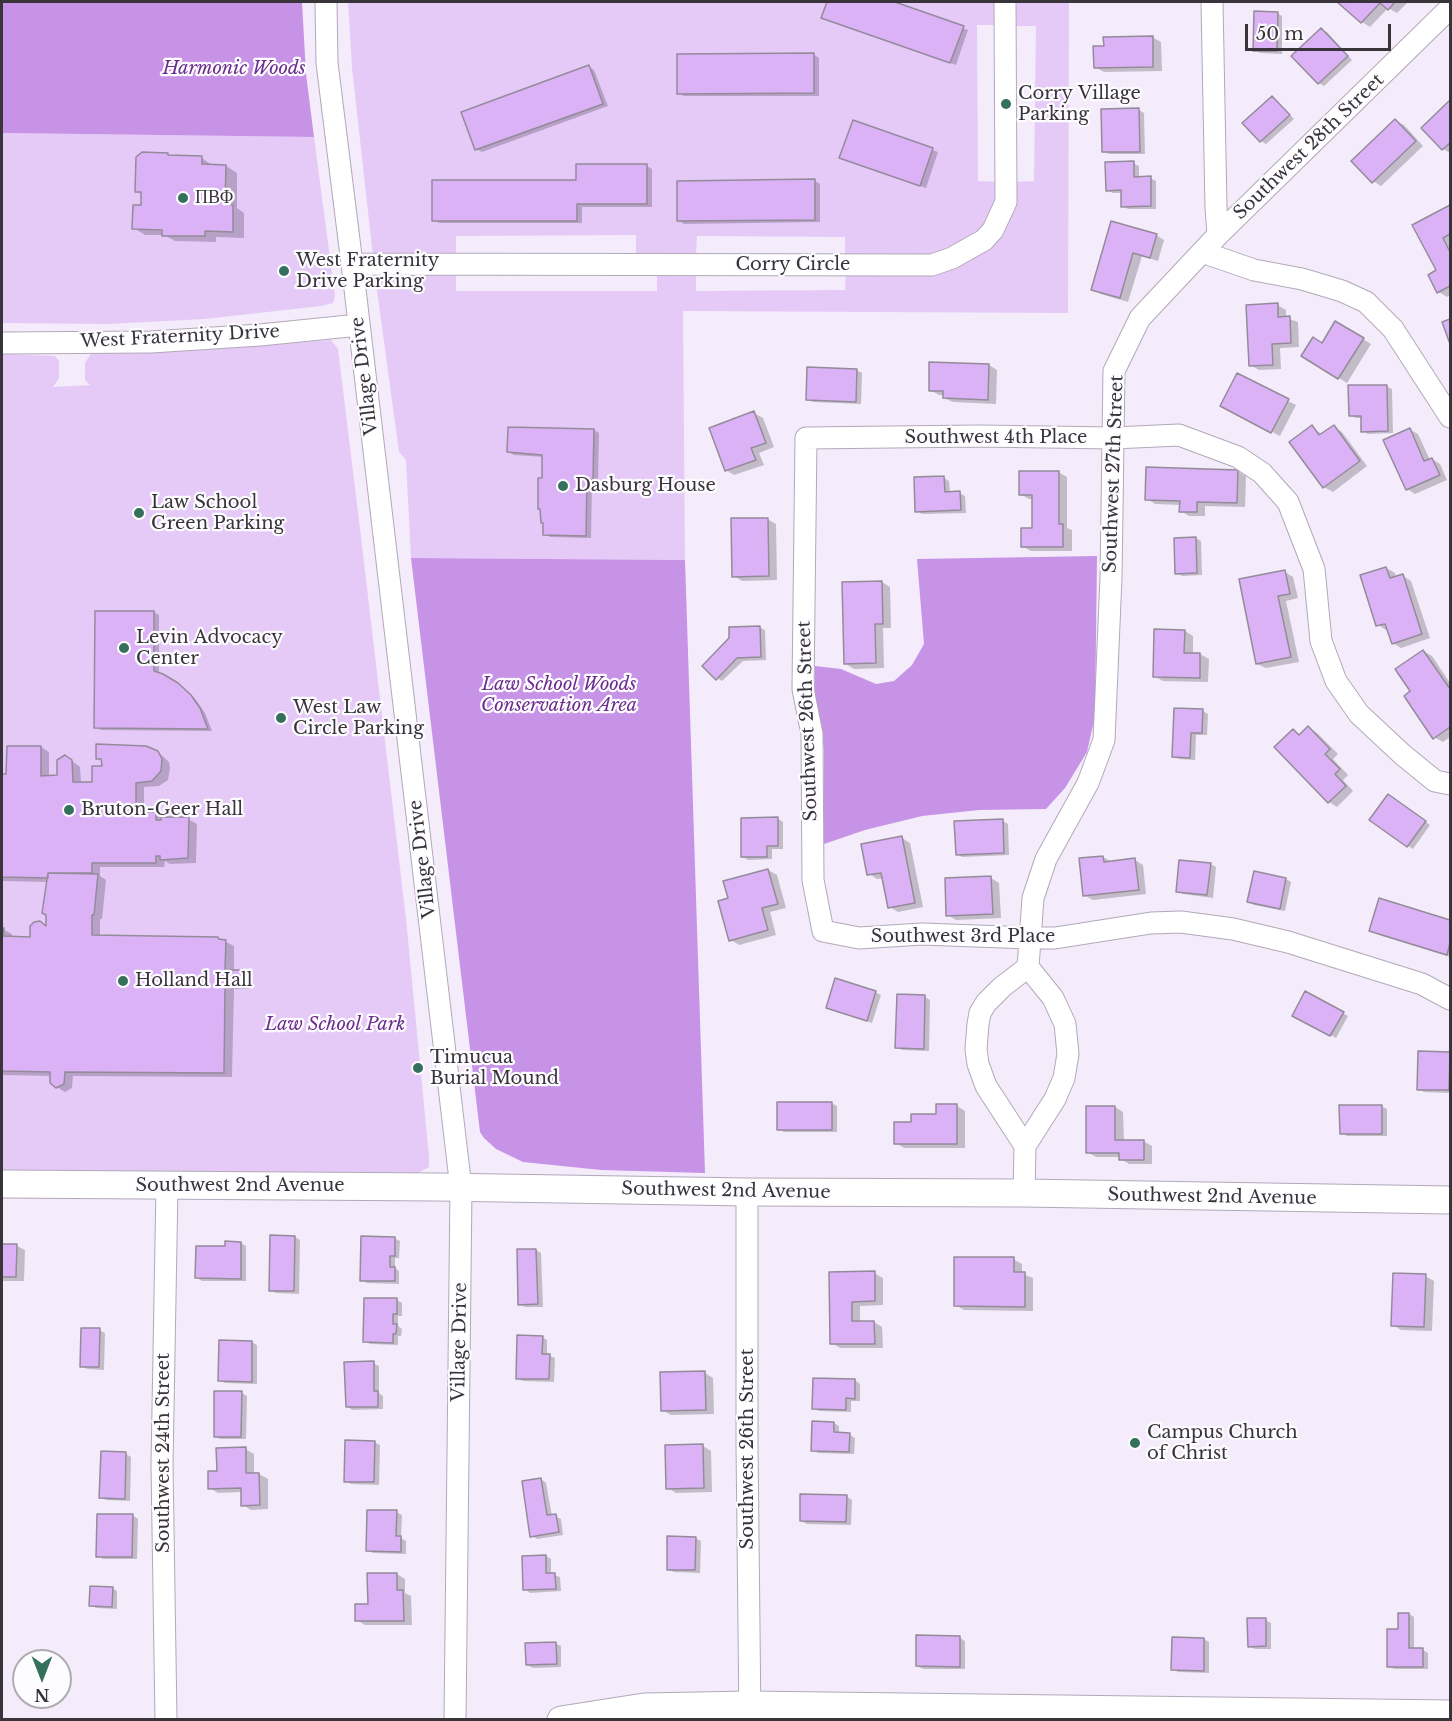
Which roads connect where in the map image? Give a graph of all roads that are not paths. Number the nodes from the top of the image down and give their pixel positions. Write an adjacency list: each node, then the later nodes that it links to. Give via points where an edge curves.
1 (326, 2): 7 (street, Village Drive, via 327,63)
2 (1005, 2): 7 (street, Corry Circle, via 1006,202 984,240 952,258 932,265)
3 (1212, 2): 5 (street)
4 (1450, 8): 5 (street, Southwest 28th Street)
5 (1218, 235): 6 (street, Southwest 27th Street)
6 (1202, 252): 10 (street, via 1254,270 1342,291 1366,302 1393,329); 12 (street, Southwest 27th Street, via 1140,318 1114,371)
7 (352, 264): 8 (street, Village Drive)
8 (359, 325): 9 (street, West Fraternity Drive, via 151,342); 21 (street, Village Drive)
9 (2, 343)
10 (1450, 417)
11 (806, 438): 12 (street, Southwest 4th Place); 14 (street, Southwest 26th Street, via 803,689 812,734 813,880)
12 (1113, 438): 13 (street, Southwest 4th Place, via 1179,435 1238,457 1262,473 1288,502 1314,569 1322,641 1336,681 1359,714 1403,755 1435,781); 15 (street, Southwest 27th Street, via 1104,741 1088,783 1046,859 1033,898)
13 (1450, 784)
14 (822, 931): 15 (street, Southwest 3rd Place, via 859,938 922,934)
15 (1030, 938): 16 (street, Southwest 27th Street); 17 (street, Southwest 3rd Place, via 1055,938 1151,922 1233,929 1422,984)
16 (1028, 967): 18 (street, via 1053,998 1065,1024 1068,1054 1060,1088); 18 (street, via 986,1003 980,1013 976,1049 986,1086)
17 (1450, 999)
18 (1025, 1146): 23 (street)
19 (2, 1184): 20 (main road, Southwest 2nd Avenue)
20 (167, 1186): 21 (main road, Southwest 2nd Avenue); 29 (street, Southwest 24th Street, via 162,1464)
21 (461, 1188): 22 (main road, Southwest 2nd Avenue); 30 (street, Village Drive)
22 (747, 1192): 23 (main road, Southwest 2nd Avenue); 25 (street, Southwest 26th Street)
23 (1024, 1193): 24 (main road, Southwest 2nd Avenue)
24 (1450, 1200)
25 (750, 1712): 27 (main road); 31 (main road, via 644,1707)
26 (1450, 1713): 28 (main road)
27 (1122, 1714): 28 (main road)
28 (1344, 1715)
29 (166, 1719)
30 (455, 1719)
31 (561, 1719)

